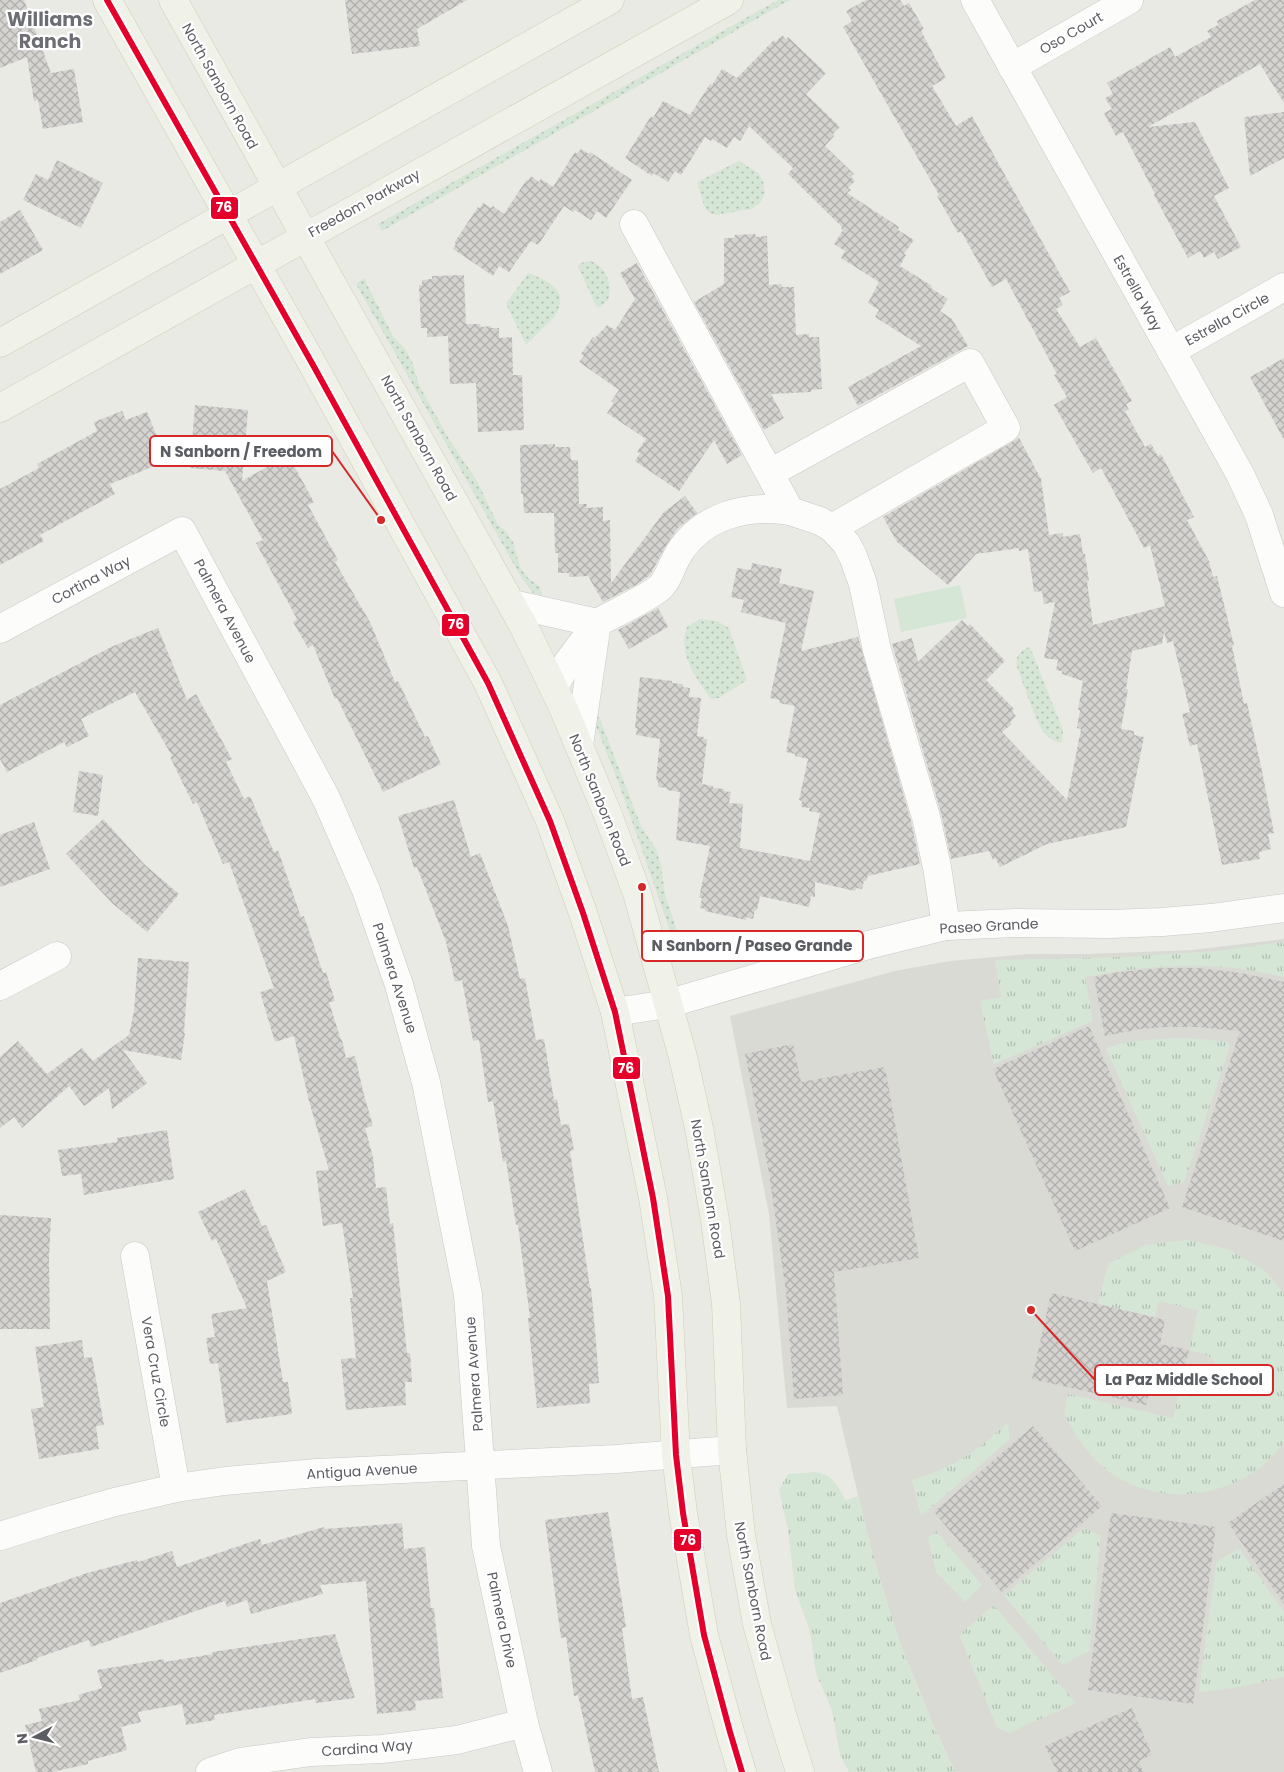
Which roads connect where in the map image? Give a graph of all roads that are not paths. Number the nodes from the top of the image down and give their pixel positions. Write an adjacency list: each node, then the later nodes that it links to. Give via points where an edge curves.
1 (107, 0): 9 (main road)
2 (173, 0): 8 (main road, North Sanborn Road)
3 (610, 0): 8 (main road)
4 (728, 0): 11 (main road, Freedom Parkway)
5 (975, 0): 7 (street, Estrella Way)
6 (1129, 0): 7 (street, Oso Court)
7 (1012, 67): 15 (street, Estrella Way)
8 (277, 188): 9 (main road); 11 (main road, North Sanborn Road)
9 (228, 216): 12 (main road); 14 (main road)
10 (634, 224): 17 (street)
11 (305, 236): 12 (main road, Freedom Parkway); 22 (main road, North Sanborn Road)
12 (255, 264): 16 (main road, Freedom Parkway); 32 (main road, via 488,683 550,821 584,912)
13 (1284, 287): 15 (street, Estrella Circle)
14 (0, 343)
15 (1171, 351): 21 (street, Estrella Way, via 1240,474 1259,515)
16 (0, 408)
17 (770, 473): 18 (street); 19 (street, via 970,364 1006,428)
18 (790, 511): 19 (street); 23 (street, via 748,509 708,525 692,536 658,589)
19 (832, 528): 28 (street, via 846,543 863,584 882,667 926,817)
20 (182, 531): 24 (street, Cortina Way); 36 (street, Palmera Avenue, via 326,798 366,890 399,985 426,1082 468,1294)
21 (1284, 593)
22 (512, 604): 23 (street); 25 (main road, North Sanborn Road)
23 (597, 623): 25 (street); 26 (street)
24 (0, 629)
25 (554, 687): 26 (main road, North Sanborn Road)
26 (579, 745): 31 (main road, North Sanborn Road, via 637,893)
27 (1284, 908): 28 (street, Paseo Grande, via 1162,922)
28 (946, 926): 31 (street, Paseo Grande, via 868,945)
29 (57, 956): 30 (street)
30 (0, 986)
31 (667, 1004): 32 (street, Paseo Grande); 34 (main road, North Sanborn Road, via 697,1119 715,1220 726,1304)
32 (615, 1012): 35 (main road, via 653,1198 668,1296)
33 (135, 1256): 37 (street, Vera Cruz Circle)
34 (732, 1450): 35 (street, Antigua Avenue); 43 (main road, North Sanborn Road, via 741,1535 757,1624)
35 (676, 1455): 36 (street, Antigua Avenue); 42 (main road, via 704,1635)
36 (480, 1465): 37 (street, Antigua Avenue, via 300,1474); 39 (street, Palmera Drive, via 486,1546)
37 (176, 1488): 38 (street, Antigua Avenue, via 56,1518)
38 (0, 1536)
39 (524, 1723): 40 (street, Cardina Way, via 457,1740 382,1749 311,1752 240,1762); 41 (street, Palmera Drive)
40 (210, 1772)
41 (538, 1772)
42 (742, 1772)
43 (800, 1772)

